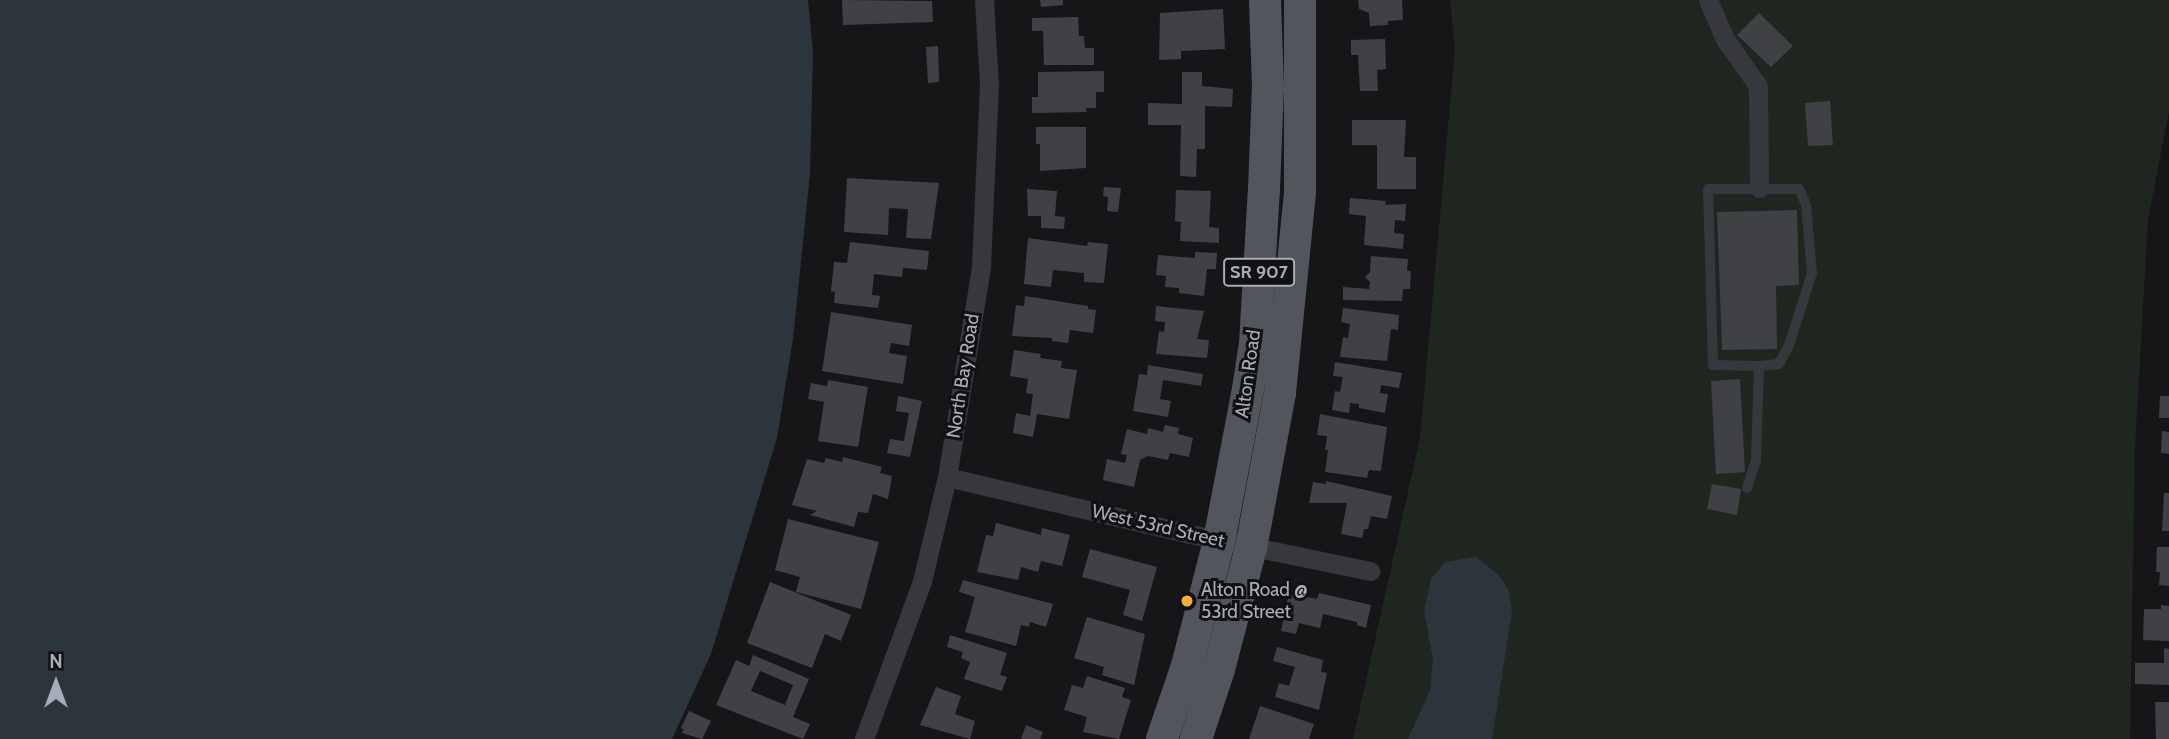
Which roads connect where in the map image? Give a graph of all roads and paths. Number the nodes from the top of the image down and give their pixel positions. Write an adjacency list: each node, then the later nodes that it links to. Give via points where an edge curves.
1 (984, 0): 7 (street, North Bay Road, via 989,86 981,266)
2 (1265, 0): 9 (main road, Alton Road / SR 907, via 1268,100 1255,344)
3 (1300, 0): 10 (main road, Alton Road / SR 907, via 1300,194 1279,393)
4 (1708, 0): 5 (street, via 1725,39 1758,86)
5 (1759, 188): 6 (lane, via 1799,189 1810,230 1812,273 1779,364); 6 (lane, via 1709,189 1713,365)
6 (1759, 366): 8 (lane, via 1756,460)
7 (947, 477): 9 (street, West 53rd Street); 12 (street, North Bay Road, via 922,581)
8 (1747, 488)
9 (1219, 541): 10 (street, West 53rd Street); 13 (main road, Alton Road / SR 907, via 1187,666)
10 (1251, 548): 11 (street, West 53rd Street); 14 (main road, Alton Road / SR 907)
11 (1370, 571)
12 (864, 739)
13 (1162, 739)
14 (1196, 739)

